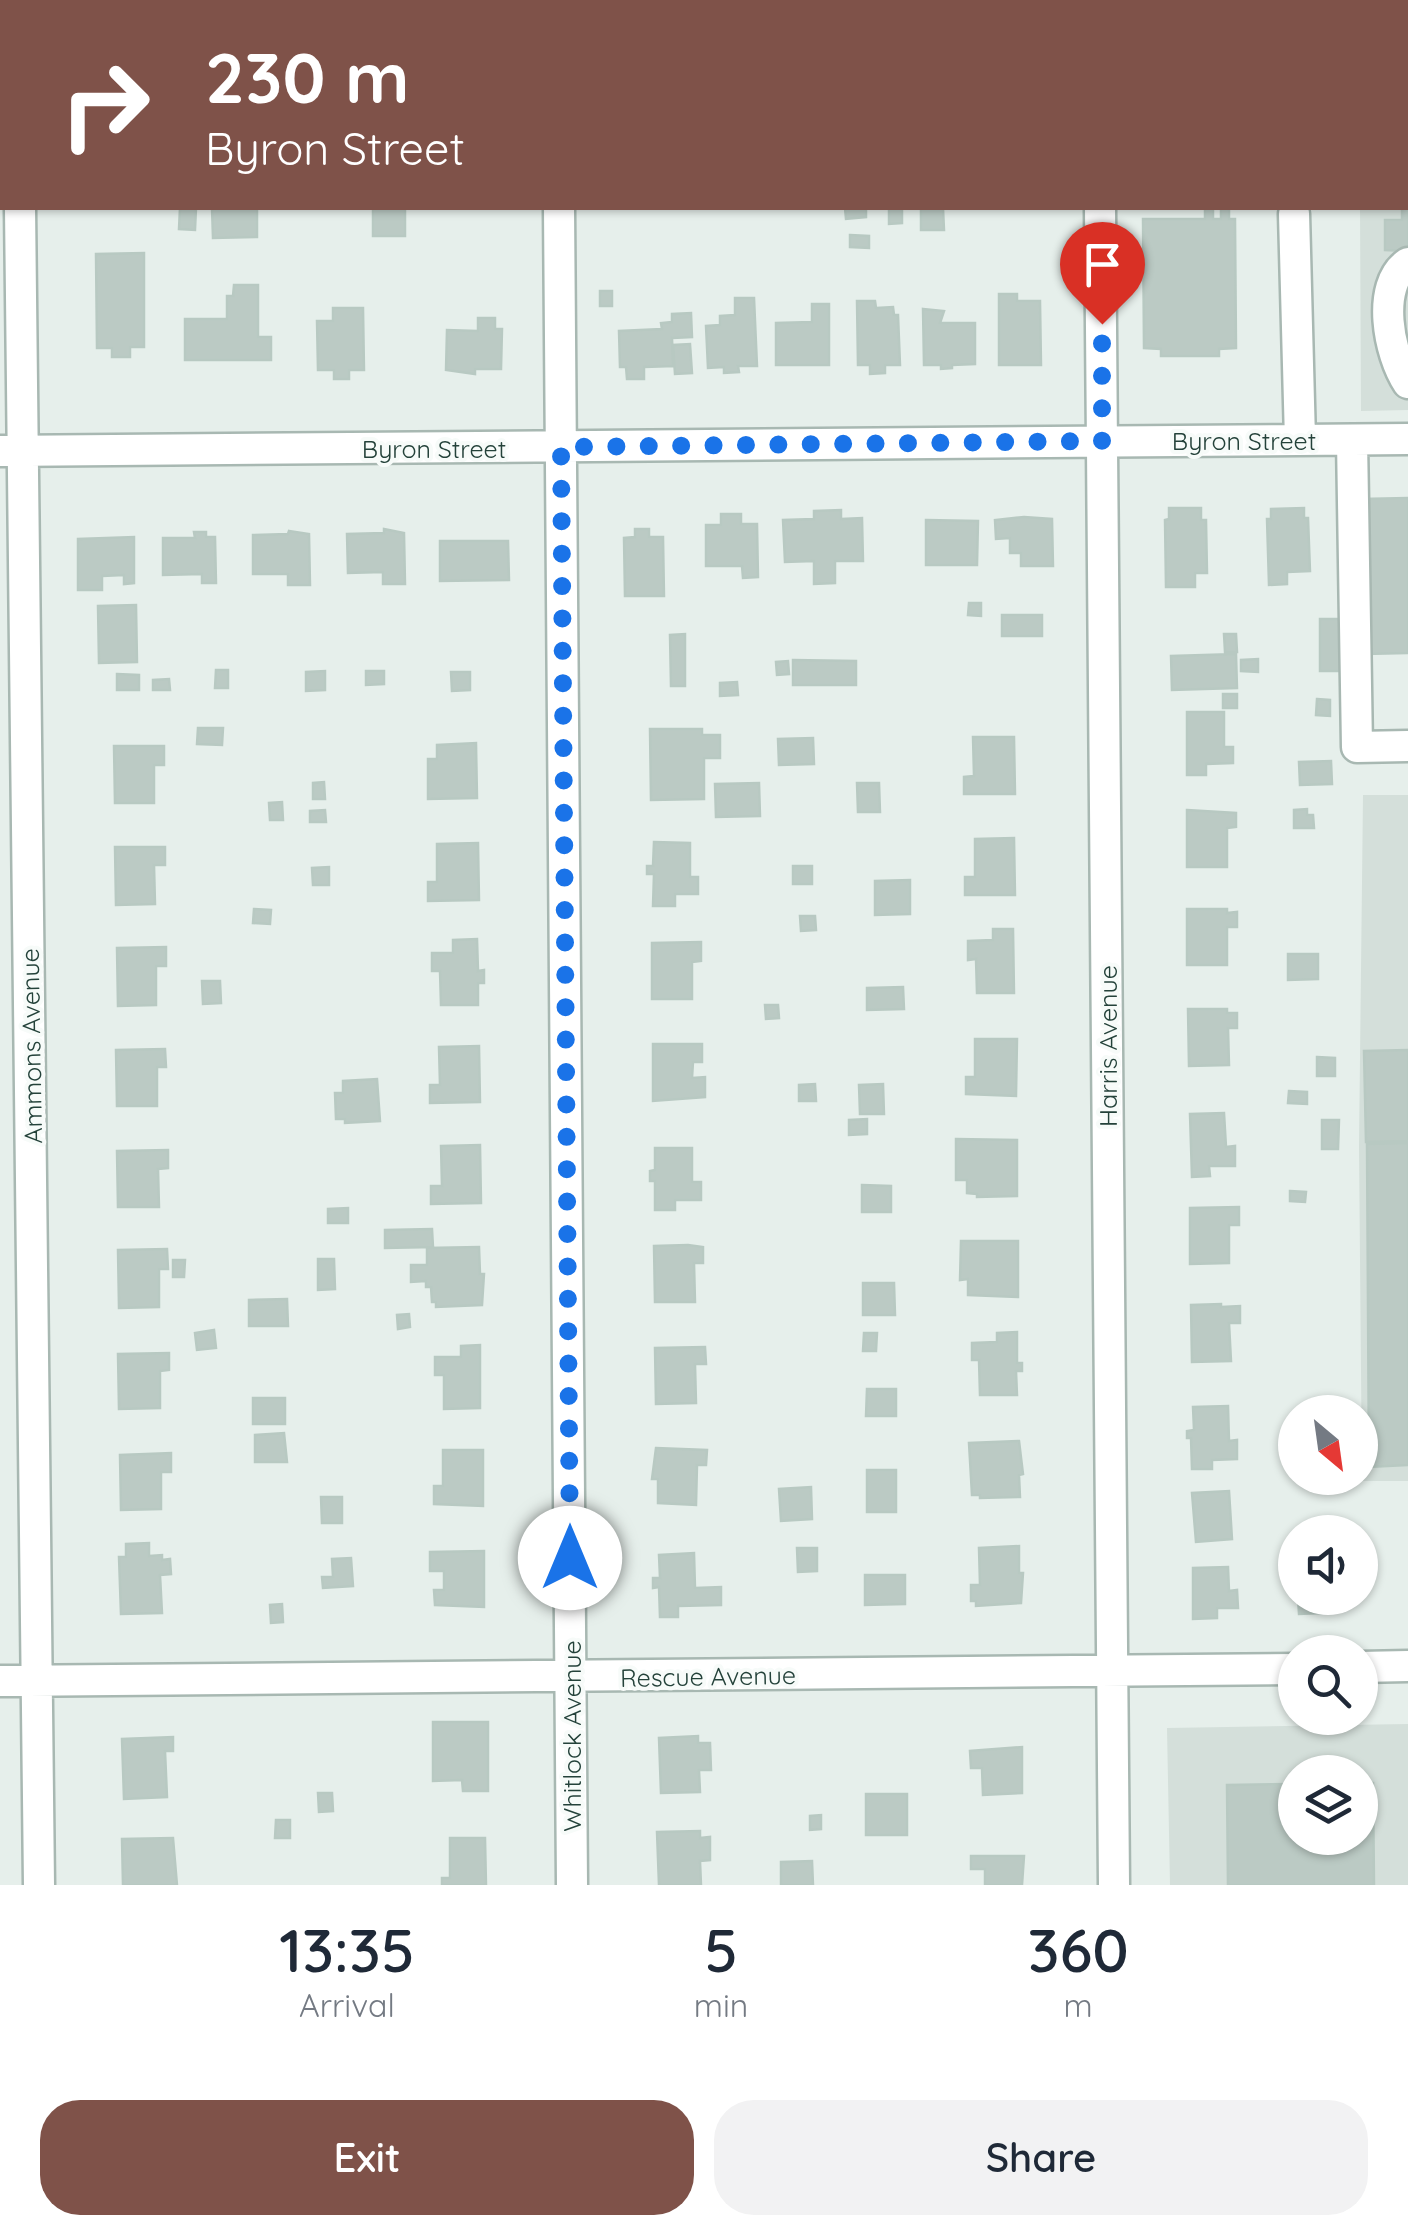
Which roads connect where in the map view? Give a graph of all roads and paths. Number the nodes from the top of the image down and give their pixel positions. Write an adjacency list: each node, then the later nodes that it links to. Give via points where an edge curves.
1 (20, 210): 13 (street, Ammons Avenue)
2 (559, 210): 12 (street, Whitlock Avenue)
3 (1100, 210): 11 (street, Harris Avenue)
4 (1294, 214): 8 (street)
5 (1408, 263): 6 (street, via 1389,296 1392,351)
6 (1408, 383): 7 (street)
7 (1408, 402)
8 (1300, 440): 9 (street, Byron Street); 11 (street, Byron Street)
9 (1352, 440): 10 (street, Byron Street); 14 (street, via 1357,747)
10 (1408, 440)
11 (1102, 441): 12 (street, Byron Street); 18 (street, Harris Avenue)
12 (561, 447): 13 (street, Byron Street); 19 (street, Whitlock Avenue)
13 (13, 451): 21 (street, Ammons Avenue)
14 (1408, 746)
15 (1408, 1666): 16 (street)
16 (1378, 1667)
17 (1278, 1669): 18 (street, Rescue Avenue)
18 (1112, 1672): 19 (street, Rescue Avenue); 24 (street, Harris Avenue)
19 (570, 1677): 21 (street, Rescue Avenue); 23 (street, Whitlock Avenue)
20 (0, 1681): 21 (street, Rescue Avenue)
21 (36, 1681): 22 (street, Ammons Avenue)
22 (39, 1885)
23 (572, 1885)
24 (1114, 1885)

